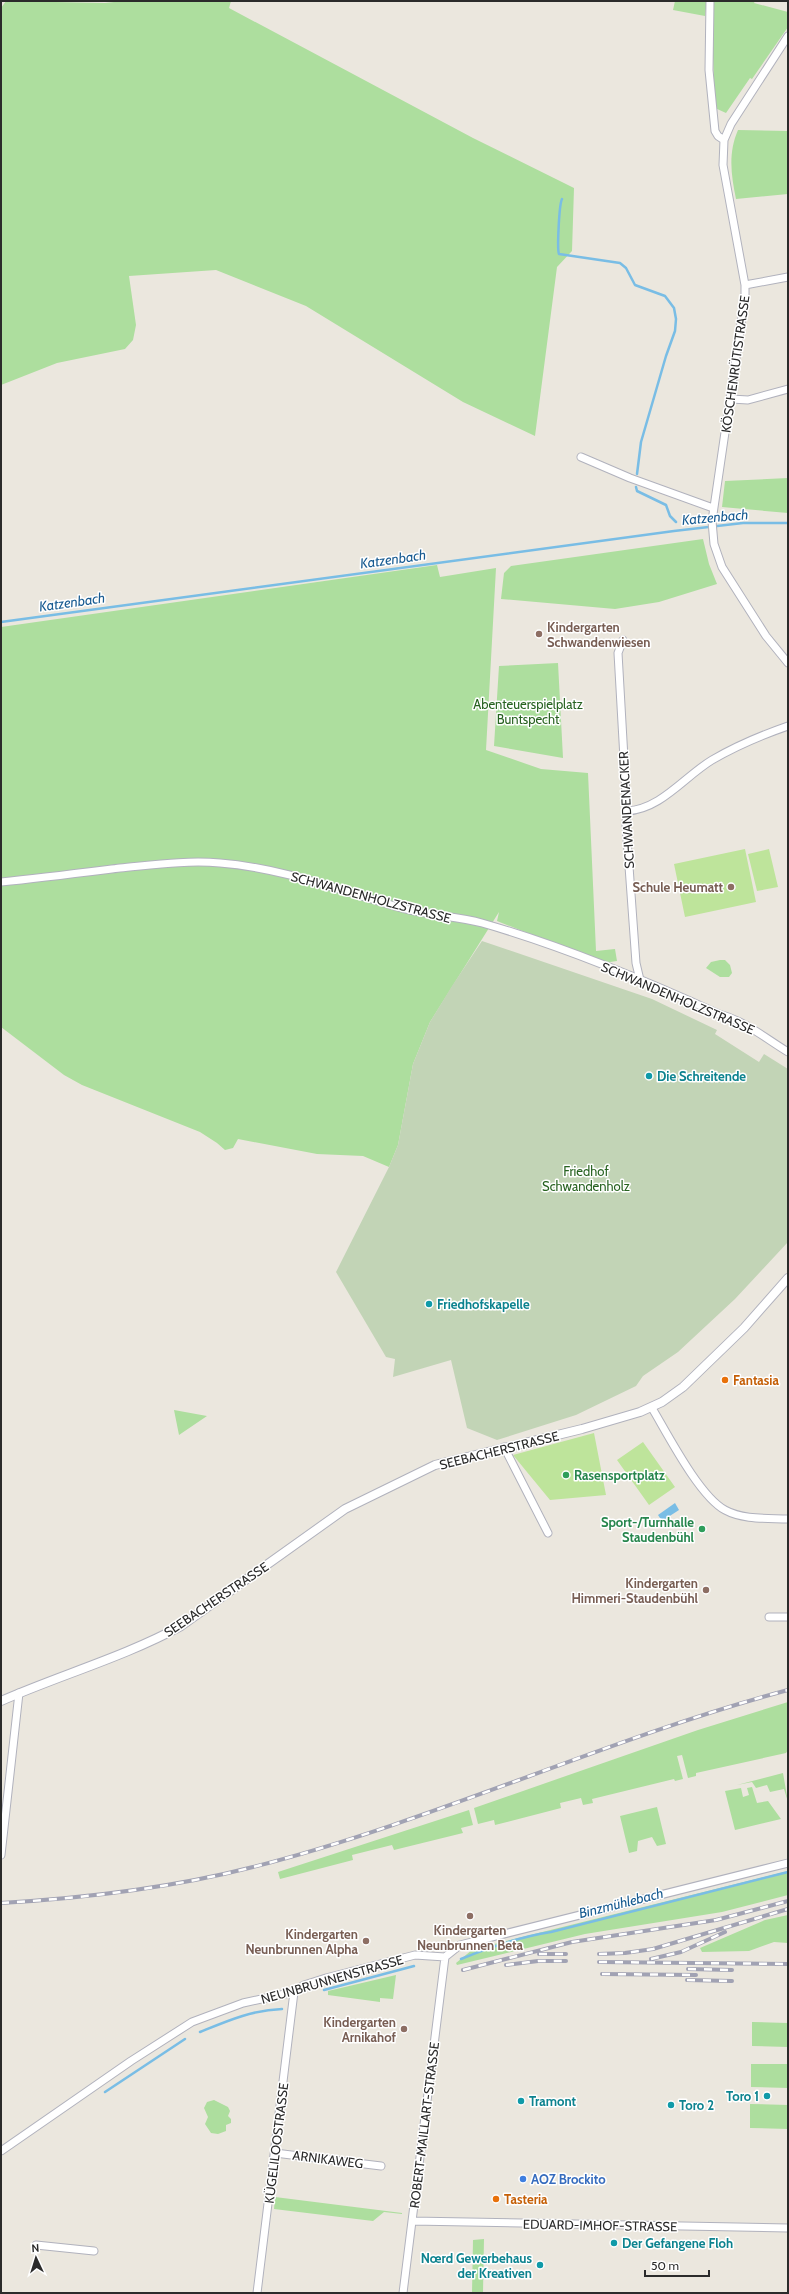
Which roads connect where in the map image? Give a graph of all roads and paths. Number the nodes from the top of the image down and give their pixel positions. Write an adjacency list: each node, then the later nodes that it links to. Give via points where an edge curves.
1 (710, 1): 3 (street, via 709,70 715,131)
2 (788, 36): 3 (street, via 731,124)
3 (724, 140): 5 (street, KÖSCHENRÜTISTRASSE, via 724,178)
4 (788, 277): 5 (street)
5 (745, 285): 7 (street, KÖSCHENRÜTISTRASSE)
6 (788, 389): 7 (street, via 748,400)
7 (731, 399): 9 (street, KÖSCHENRÜTISTRASSE)
8 (581, 457): 9 (street)
9 (713, 508): 11 (street, KÖSCHENRÜTISTRASSE, via 712,533 722,567 766,636)
10 (623, 640): 13 (street, SCHWANDENACKER, via 618,653)
11 (788, 663)
12 (788, 726): 13 (street, via 713,760 645,809)
13 (627, 811): 15 (street, SCHWANDENACKER, via 630,890 633,899 636,963)
14 (1, 882): 15 (street, SCHWANDENHOLZSTRASSE, via 158,864 219,862 330,885 438,917 478,922)
15 (640, 980): 16 (street, SCHWANDENHOLZSTRASSE, via 732,1018)
16 (788, 1052)
17 (788, 1278): 18 (street, SEEBACHERSTRASSE, via 744,1328 688,1382)
18 (652, 1408): 19 (street, SEEBACHERSTRASSE, via 582,1429); 20 (street, via 677,1452 706,1493 724,1510 749,1517)
19 (504, 1447): 21 (street); 24 (street, SEEBACHERSTRASSE, via 434,1465 345,1509 181,1626 154,1640)
20 (788, 1519)
21 (548, 1533)
22 (788, 1617): 23 (street)
23 (769, 1618)
24 (19, 1694): 25 (street, SEEBACHERSTRASSE); 26 (street)
25 (1, 1701)
26 (1, 1855)
27 (788, 1863): 28 (street, via 460,1945)
28 (445, 1957): 29 (street, NEUNBRUNNENSTRASSE, via 415,1955 319,1980); 33 (street, ROBERT-MAILLART-STRASSE)
29 (294, 1992): 30 (street, NEUNBRUNNENSTRASSE, via 243,2003 188,2024); 31 (street, KÜGELILOOSTRASSE)
30 (1, 2151)
31 (275, 2153): 32 (street, ARNIKAWEG); 37 (street, KÜGELILOOSTRASSE)
32 (381, 2166)
33 (412, 2221): 34 (street, EDUARD-IMHOF-STRASSE); 38 (street, ROBERT-MAILLART-STRASSE)
34 (788, 2228)
35 (36, 2245): 36 (street)
36 (94, 2250)
37 (257, 2293)
38 (402, 2293)

